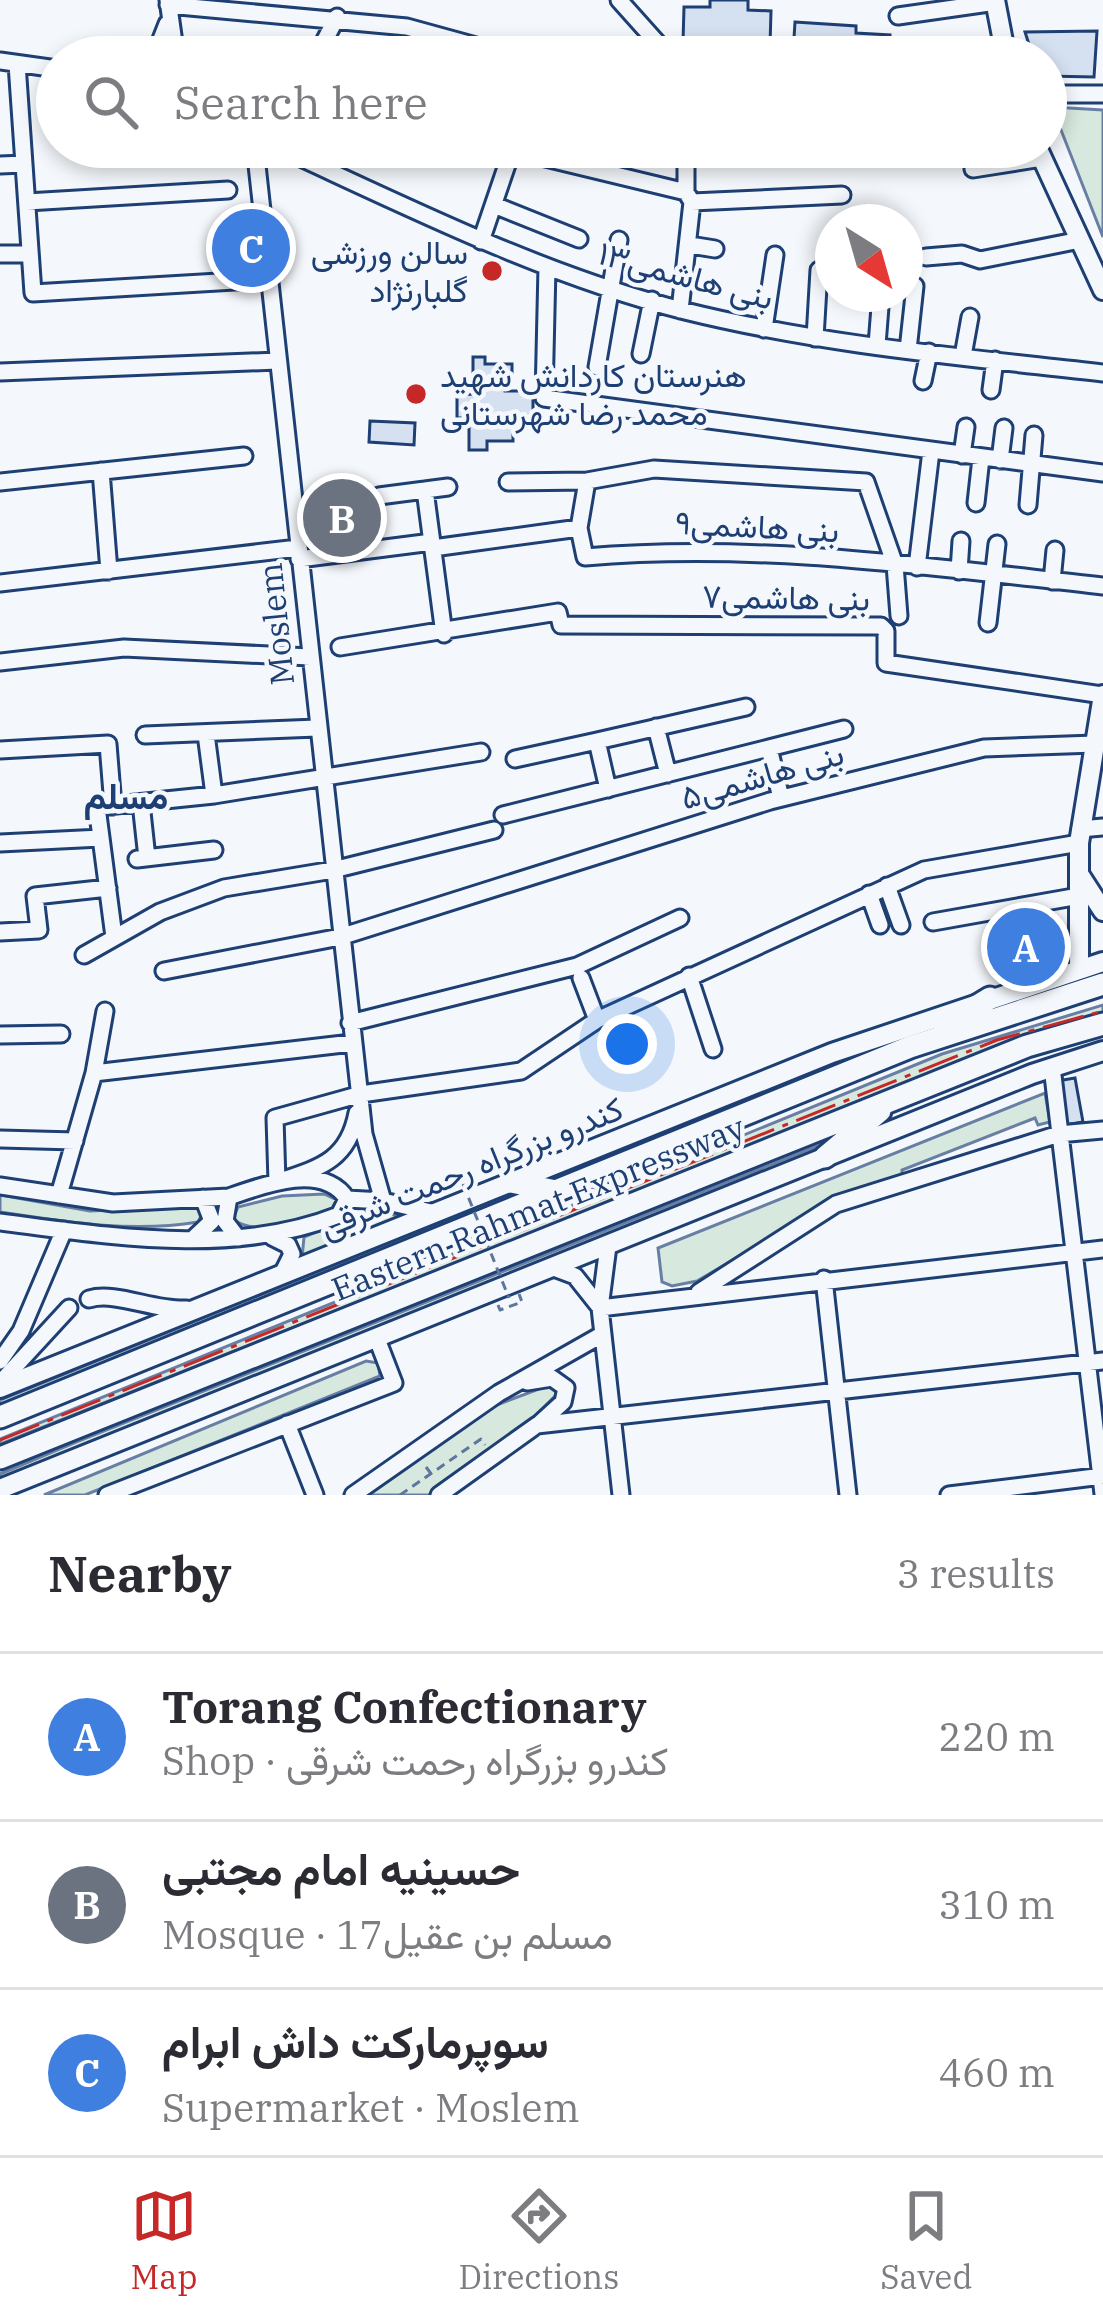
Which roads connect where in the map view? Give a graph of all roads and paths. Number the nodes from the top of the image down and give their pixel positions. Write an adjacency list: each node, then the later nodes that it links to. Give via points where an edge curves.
1 (620, 0): 8 (street)
2 (996, 1): 4 (street); 9 (main road)
3 (168, 9): 5 (street)
4 (898, 16)
5 (337, 17): 6 (street); 7 (street)
6 (328, 36)
7 (442, 36)
8 (652, 36)
9 (1002, 36)
10 (8, 62): 13 (street)
11 (1067, 94): 12 (street)
12 (1103, 94)
13 (24, 164): 14 (street); 26 (street)
14 (0, 165)
15 (257, 168): 39 (street, Moslem)
16 (323, 168): 31 (street, بنی هاشمی۱۳)
17 (502, 168): 27 (street)
18 (576, 168): 25 (street)
19 (687, 168): 25 (street)
20 (978, 168): 22 (street)
21 (1047, 168): 30 (main road)
22 (974, 169)
23 (227, 190): 26 (street)
24 (842, 195): 25 (street)
25 (689, 197): 32 (street)
26 (27, 202): 35 (street)
27 (494, 205): 28 (street); 31 (street)
28 (579, 239)
29 (619, 240): 40 (street)
30 (1080, 240): 37 (street, via 980,260); 41 (main road)
31 (481, 241): 38 (street, بنی هاشمی۱۳)
32 (690, 245): 33 (street); 43 (street)
33 (715, 249)
34 (0, 254): 35 (street)
35 (30, 254): 39 (street, via 33,292)
36 (776, 255): 48 (street)
37 (926, 257)
38 (548, 267): 40 (street, بنی هاشمی۱۳); 65 (street, via 544,398)
39 (268, 279): 56 (street, Moslem)
40 (612, 286): 42 (street, بنی هاشمی۱۳); 57 (street)
41 (1103, 290)
42 (652, 300): 43 (street, بنی هاشمی۱۳); 53 (street)
43 (680, 310): 48 (street, بنی هاشمی۱۳)
44 (817, 312): 49 (street)
45 (880, 312): 50 (street)
46 (912, 312): 51 (street)
47 (970, 317): 54 (street)
48 (764, 329): 49 (street, بنی هاشمی۱۳)
49 (815, 338): 50 (street, بنی هاشمی۱۳)
50 (877, 345): 51 (street, بنی هاشمی۱۳)
51 (908, 350): 52 (street, بنی هاشمی۱۳)
52 (928, 352): 54 (street, بنی هاشمی۱۳); 60 (street)
53 (641, 354)
54 (963, 356): 55 (street, بنی هاشمی۱۳)
55 (995, 360): 59 (street, بنی هاشمی۱۳); 61 (street)
56 (278, 362): 58 (street); 86 (street, Moslem)
57 (597, 367)
58 (0, 372)
59 (1103, 374)
60 (923, 381)
61 (991, 390)
62 (966, 427): 66 (street)
63 (1004, 428): 69 (street)
64 (1034, 435): 70 (street)
65 (931, 451): 66 (street); 88 (street)
66 (962, 455): 68 (street)
67 (244, 456): 71 (street)
68 (981, 458): 69 (street); 79 (street)
69 (1000, 460): 70 (street)
70 (1031, 464): 72 (street); 80 (street)
71 (100, 472): 74 (street); 89 (street)
72 (1103, 472)
73 (587, 481): 75 (street); 81 (street); 87 (street, via 654,469 866,482)
74 (0, 482)
75 (508, 482)
76 (448, 487): 77 (street)
77 (425, 490): 78 (street); 84 (street)
78 (379, 496)
79 (976, 503)
80 (1028, 506)
81 (579, 528): 84 (street); 87 (street, بنی هاشمی۹, via 585,557 710,549)
82 (961, 541): 90 (street)
83 (997, 544): 91 (street)
84 (432, 545): 86 (street); 97 (street)
85 (1055, 550): 92 (street)
86 (298, 553): 89 (street); 99 (street, Moslem)
87 (896, 565): 88 (street, بنی هاشمی۹); 95 (street)
88 (917, 567): 90 (street, بنی هاشمی۹)
89 (110, 571): 93 (street)
90 (959, 571): 91 (street, بنی هاشمی۹)
91 (994, 575): 92 (street, بنی هاشمی۹); 96 (street)
92 (1052, 580): 94 (street, بنی هاشمی۹)
93 (0, 583)
94 (1103, 586)
95 (899, 616)
96 (988, 623)
97 (444, 634): 98 (street); 101 (street, بنی هاشمی۷, via 558,612 561,625 881,626 886,664)
98 (340, 647)
99 (310, 657): 100 (street, via 124,649); 103 (street, Moslem)
100 (0, 662)
101 (1103, 695): 111 (main road)
102 (746, 707): 104 (street)
103 (317, 728): 106 (street); 115 (street, Moslem)
104 (656, 728): 108 (street); 114 (street)
105 (844, 729): 109 (street)
106 (206, 734): 107 (street); 117 (street)
107 (145, 735)
108 (597, 741): 113 (street); 116 (street)
109 (769, 748): 114 (street); 118 (street)
110 (0, 750): 120 (street, via 108,744)
111 (1097, 751): 118 (street, بنی هاشمی۵, via 984,748); 122 (main road)
112 (482, 752): 115 (street)
113 (515, 759)
114 (668, 774): 116 (street)
115 (323, 779): 117 (street); 126 (street, Moslem)
116 (608, 789): 126 (street)
117 (214, 795): 119 (street)
118 (781, 798): 139 (street, بنی هاشمی۵)
119 (140, 803): 120 (street); 125 (street, via 142,859)
120 (112, 806): 123 (street, via 97,807)
121 (1103, 827): 122 (street)
122 (1080, 836): 127 (main road); 128 (street, via 924,870)
123 (101, 838): 124 (street); 129 (street)
124 (0, 843)
125 (214, 850)
126 (333, 870): 138 (street, via 224,888); 139 (street, Moslem)
127 (1079, 874): 131 (main road); 132 (main road)
128 (887, 886): 130 (street); 136 (street)
129 (108, 888): 137 (street, via 34,896 39,930); 138 (street)
130 (869, 894): 135 (street); 144 (street)
131 (1079, 896): 134 (street); 142 (main road)
132 (1103, 911)
133 (680, 918): 150 (street, via 577,966)
134 (933, 922)
135 (880, 925)
136 (901, 925)
137 (0, 932)
138 (114, 937): 140 (street)
139 (340, 937): 143 (street, بنی هاشمی۵); 150 (street, Moslem)
140 (84, 955)
141 (1103, 962): 142 (main road, کندرو بزرگراه رحمت شرقی)
142 (1079, 968): 147 (main road, کندرو بزرگراه رحمت شرقی)
143 (164, 971)
144 (689, 976): 149 (street); 156 (street)
145 (581, 978): 149 (street)
146 (1103, 984): 155 (highway, Eastern Rahmat Expressway)
147 (990, 998): 155 (highway); 169 (main road, کندرو بزرگراه رحمت شرقی)
148 (105, 1011): 159 (street)
149 (597, 1020): 160 (street, via 500,1077)
150 (350, 1023): 154 (street, Moslem)
151 (1103, 1024): 161 (highway, Eastern Rahmat Expressway)
152 (61, 1034): 153 (street)
153 (0, 1035)
154 (352, 1043): 159 (street); 160 (street, Moslem)
155 (910, 1047): 171 (highway, Eastern Rahmat Expressway)
156 (713, 1049)
157 (1103, 1052): 158 (main road)
158 (1052, 1067): 163 (street); 166 (main road)
159 (94, 1073): 165 (street)
160 (361, 1094): 168 (street, via 341,1155); 168 (street, via 275,1118); 176 (street, Moslem, via 370,1168)
161 (895, 1099): 166 (highway); 207 (highway, Eastern Rahmat Expressway)
162 (1103, 1130): 163 (street)
163 (1060, 1134): 185 (street); 189 (street, via 836,1204)
164 (0, 1138): 165 (street)
165 (75, 1141): 172 (street)
166 (825, 1157): 183 (main road)
167 (472, 1175): 191 (path, bridge, via 448,1184 450,1190 463,1184 509,1298 500,1310)
168 (277, 1182): 173 (street); 175 (street, via 320,1179)
169 (512, 1182): 171 (highway); 177 (main road, کندرو بزرگراه رحمت شرقی)
170 (0, 1186): 172 (street)
171 (556, 1191): 202 (highway, Eastern Rahmat Expressway)
172 (59, 1195): 174 (street, via 112,1203)
173 (229, 1197): 174 (street); 182 (street, via 225,1220)
174 (203, 1198): 181 (street, via 212,1221)
175 (347, 1198): 176 (street); 180 (street, via 339,1215)
176 (383, 1201): 177 (street, via 425,1213)
177 (449, 1208): 187 (main road, کندرو بزرگراه رحمت شرقی)
178 (0, 1222): 179 (street)
179 (64, 1230): 181 (street); 197 (street)
180 (272, 1237): 182 (street); 187 (street, via 292,1254)
181 (196, 1238): 182 (street)
182 (238, 1238)
183 (608, 1246): 186 (main road); 194 (street)
184 (1103, 1249): 185 (street)
185 (1074, 1252): 188 (street); 198 (street)
186 (551, 1267): 194 (street, via 575,1276); 196 (main road)
187 (280, 1277): 192 (main road, کندرو بزرگراه رحمت شرقی)
188 (824, 1279): 189 (street); 200 (street)
189 (697, 1293): 194 (street)
190 (89, 1299): 192 (street, via 105,1294 163,1311)
191 (522, 1302)
192 (208, 1307): 199 (main road, کندرو بزرگراه رحمت شرقی)
193 (69, 1308): 199 (street)
194 (600, 1308): 195 (street)
195 (603, 1334): 201 (street); 203 (street)
196 (377, 1339): 204 (street, via 394,1383); 211 (main road)
197 (0, 1361)
198 (1095, 1362): 200 (street); 209 (street)
199 (0, 1385)
200 (836, 1392): 203 (street); 217 (street)
201 (499, 1393): 205 (street, via 534,1379 562,1383 563,1402); 214 (street)
202 (0, 1417)
203 (612, 1418): 205 (street); 216 (street)
204 (287, 1424): 212 (street); 213 (street)
205 (538, 1425): 206 (street)
206 (494, 1456): 210 (street); 210 (path, via 482,1439)
207 (0, 1458)
208 (426, 1468): 210 (path)
209 (1102, 1482): 218 (street)
210 (435, 1483): 215 (path)
211 (0, 1489)
212 (107, 1495)
213 (315, 1495)
214 (353, 1495)
215 (400, 1495)
216 (621, 1495)
217 (848, 1495)
218 (950, 1495)

